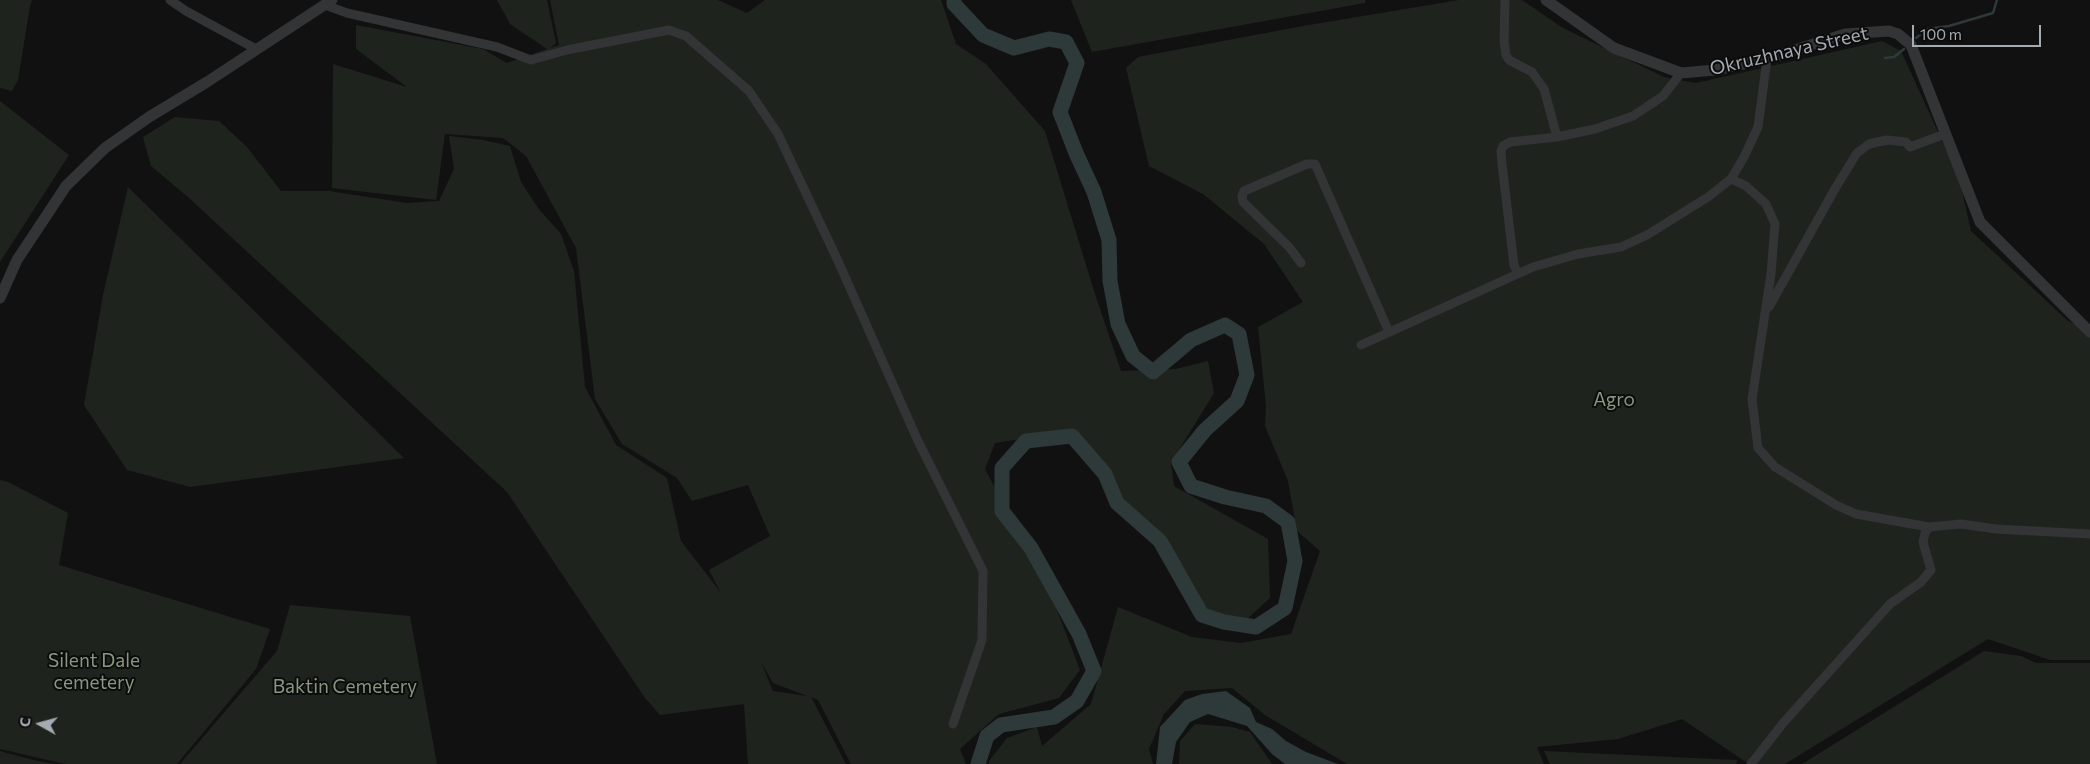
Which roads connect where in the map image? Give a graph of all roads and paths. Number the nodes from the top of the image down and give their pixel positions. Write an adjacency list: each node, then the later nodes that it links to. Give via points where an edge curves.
1 (170, 0): 5 (street)
2 (1505, 0): 9 (street, via 1506,55 1509,60 1532,72 1544,89)
3 (1546, 0): 7 (street, Okruzhnaya Street, via 1614,48)
4 (328, 3): 5 (street); 20 (street, via 347,14 497,47 532,60 669,30 686,36 749,91 778,134 918,440 983,570 982,640)
5 (256, 48): 13 (street, via 149,116 105,148 66,186 17,260)
6 (1767, 59): 7 (street, Okruzhnaya Street, via 1715,70); 8 (street, Okruzhnaya Street, via 1844,34 1889,31 1898,34 1911,45); 10 (street, via 1758,127)
7 (1681, 72): 9 (street, via 1663,96 1633,116 1595,129)
8 (1945, 134): 14 (street, via 1910,147 1906,142 1887,140 1869,144 1857,153); 15 (street, Okruzhnaya Street, via 1980,222)
9 (1557, 136): 12 (street, via 1510,142 1501,151 1514,265)
10 (1730, 179): 12 (street, via 1708,197 1647,235 1621,247 1556,259); 14 (street, via 1746,186 1766,204 1775,224)
11 (1301, 263): 16 (street, via 1242,202 1242,196 1244,191 1307,164 1315,164)
12 (1518, 274): 16 (street)
13 (0, 298)
14 (1764, 316): 18 (street, via 1752,400 1758,448 1767,460 1836,505 1856,514)
15 (2088, 328)
16 (1389, 332): 17 (street)
17 (1361, 344)
18 (1928, 527): 19 (street, via 1961,524); 21 (street, via 1923,542 1931,570 1890,604 1784,722)
19 (2090, 534)
20 (953, 724)
21 (1751, 764)

